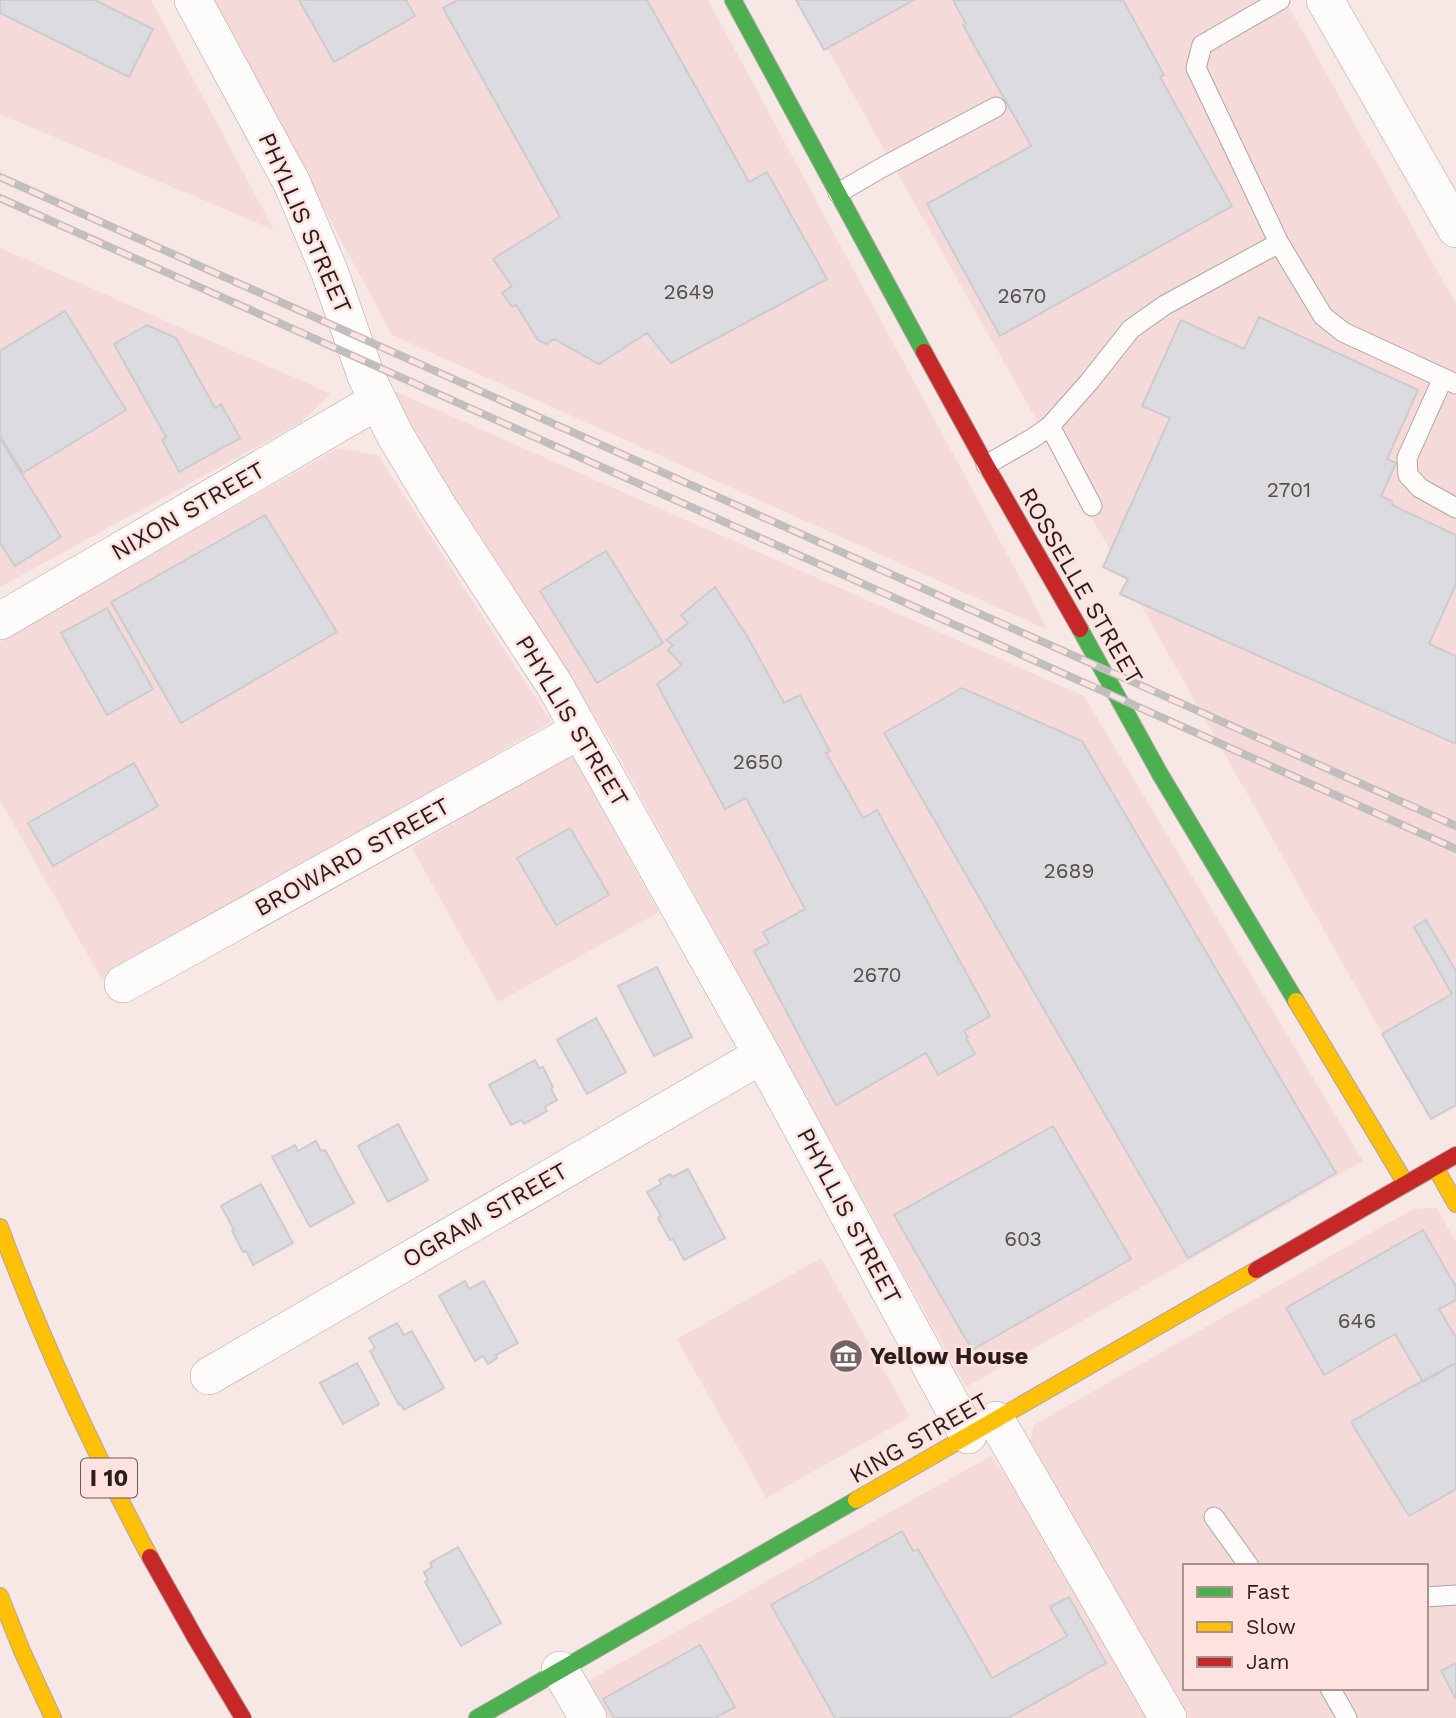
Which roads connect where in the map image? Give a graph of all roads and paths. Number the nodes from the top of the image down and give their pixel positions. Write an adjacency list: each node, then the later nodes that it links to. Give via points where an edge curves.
1 (193, 0): 10 (street, PHYLLIS STREET, via 292,183)
2 (733, 0): 6 (main road, ROSSELLE STREET)
3 (1280, 0): 8 (lane, via 1202,45 1196,68)
4 (1325, 0): 7 (street)
5 (996, 107): 6 (lane)
6 (838, 193): 12 (main road, ROSSELLE STREET)
7 (1456, 229)
8 (1279, 243): 9 (lane, via 1323,316 1343,332); 11 (lane, via 1131,329)
9 (1449, 381): 14 (lane, via 1407,458 1408,475 1420,488)
10 (377, 401): 15 (street, NIXON STREET); 16 (street, PHYLLIS STREET, via 413,467)
11 (1050, 426): 12 (lane); 13 (lane)
12 (986, 465): 21 (main road, ROSSELLE STREET, via 1160,774)
13 (1092, 506)
14 (1456, 508)
15 (0, 621)
16 (580, 730): 17 (street, BROWARD STREET); 18 (street, PHYLLIS STREET)
17 (123, 984)
18 (762, 1055): 24 (street, OGRAM STREET); 25 (street, PHYLLIS STREET)
19 (1456, 1155): 20 (main road, KING STREET)
20 (1435, 1167): 21 (main road, KING STREET); 22 (main road)
21 (1406, 1184): 25 (main road, KING STREET)
22 (1456, 1204)
23 (0, 1227): 34 (main road, I 10, via 97,1454 151,1560)
24 (209, 1376)
25 (982, 1428): 31 (main road, KING STREET); 37 (street, PHYLLIS STREET)
26 (1214, 1517): 27 (lane)
27 (1248, 1564)
28 (1456, 1595): 30 (lane)
29 (0, 1596): 33 (main road)
30 (1428, 1597)
31 (560, 1670): 35 (main road, KING STREET); 36 (street)
32 (1331, 1690): 38 (lane)
33 (53, 1718)
34 (243, 1718)
35 (477, 1718)
36 (588, 1718)
37 (1168, 1718)
38 (1347, 1718)

